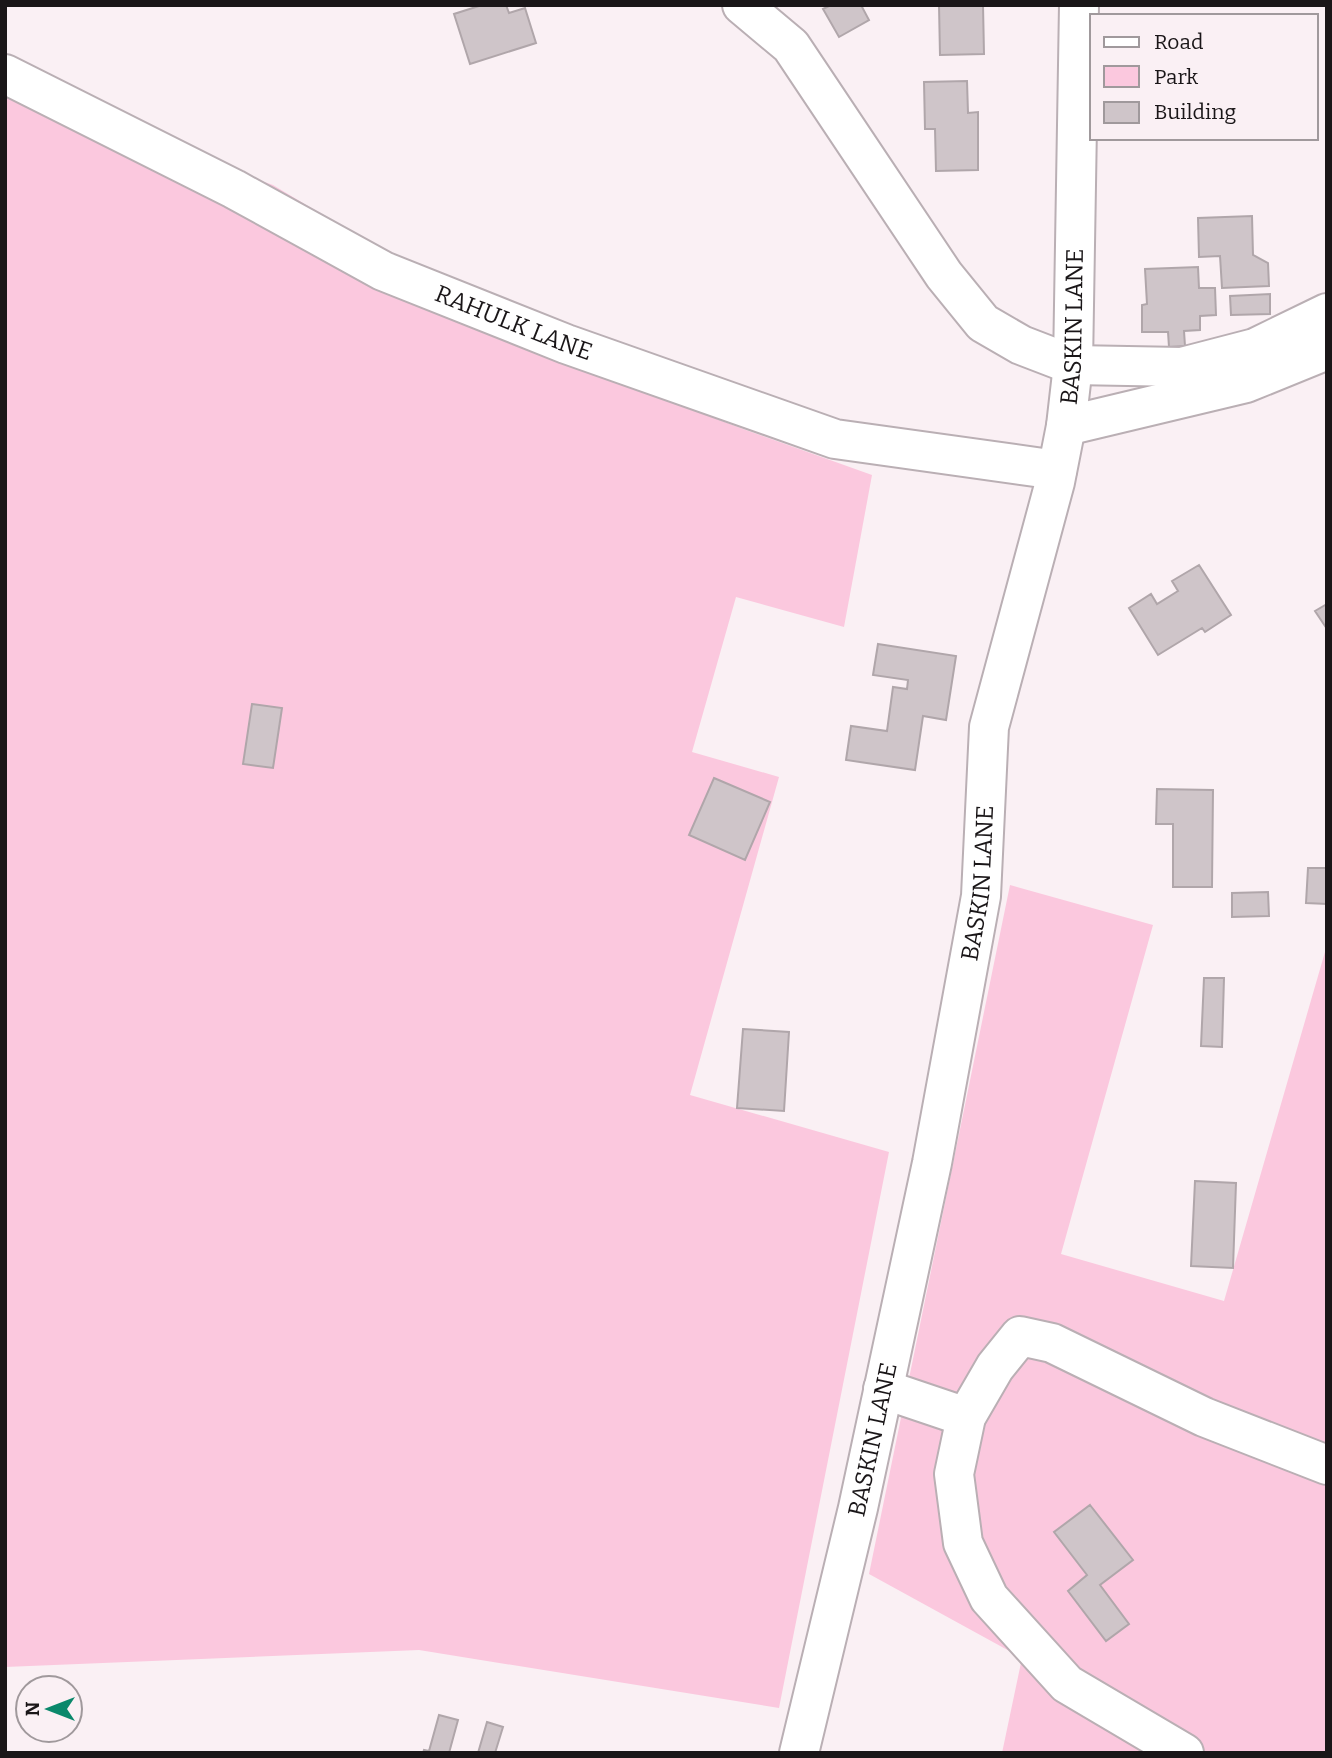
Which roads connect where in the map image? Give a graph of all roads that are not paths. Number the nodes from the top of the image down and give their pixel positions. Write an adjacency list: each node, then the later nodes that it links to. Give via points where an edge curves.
1 (742, 5): 6 (street, via 791,46 944,275 983,323 1021,345)
2 (1080, 5): 6 (street, BASKIN LANE)
3 (5, 74): 8 (street, RAHULK LANE, via 234,189 383,271 566,344 835,439)
4 (1327, 313): 6 (street, via 1255,348 1182,367)
5 (1327, 350): 7 (street, via 1245,383)
6 (1073, 365): 7 (street, BASKIN LANE)
7 (1066, 426): 8 (street, BASKIN LANE)
8 (1057, 470): 9 (street, BASKIN LANE, via 989,727 981,896 932,1163)
9 (883, 1389): 10 (street); 12 (street, BASKIN LANE)
10 (966, 1417): 11 (street, via 995,1367 1020,1336 1052,1343 1204,1417); 13 (street, via 954,1474 963,1543 989,1598 1067,1684)
11 (1327, 1465)
12 (799, 1753)
13 (1184, 1753)

